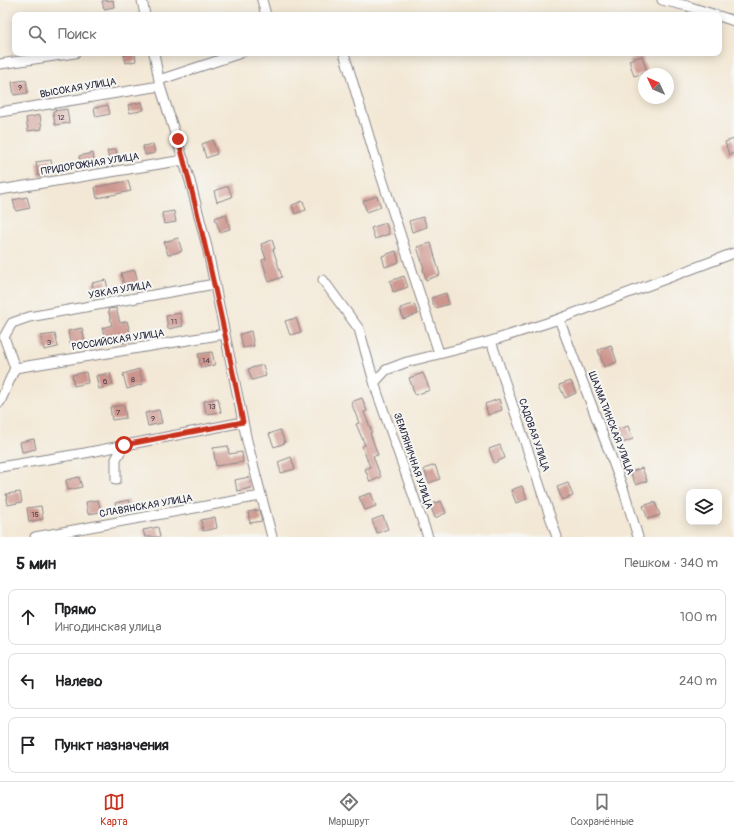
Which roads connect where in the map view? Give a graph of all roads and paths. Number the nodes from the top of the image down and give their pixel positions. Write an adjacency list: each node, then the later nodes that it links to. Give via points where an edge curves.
1 (142, 0): 4 (street)
2 (262, 0): 5 (street)
3 (662, 0): 6 (street)
4 (144, 12)
5 (265, 12)
6 (706, 12)
7 (722, 17): 8 (street)
8 (734, 21)
9 (55, 56): 13 (street)
10 (155, 56): 14 (street)
11 (233, 56): 14 (street, ВЫСОКАЯ УЛИЦА)
12 (345, 56): 24 (street)
13 (0, 64)
14 (160, 83): 15 (street, ВЫСОКАЯ УЛИЦА); 16 (street)
15 (0, 112)
16 (184, 160): 17 (street, ПРИДОРОЖНАЯ УЛИЦА); 20 (street)
17 (0, 190)
18 (734, 253): 21 (street)
19 (323, 280): 26 (street, ЗЕМЛЯНИЧНАЯ УЛИЦА, via 359,329)
20 (215, 284): 22 (street); 25 (street, УЗКАЯ УЛИЦА, via 29,317 12,323 4,337)
21 (559, 319): 23 (street); 37 (street, ШАХМАТИНСКАЯ УЛИЦА, via 624,491)
22 (225, 334): 25 (street, РОССИЙСКАЯ УЛИЦА); 28 (street)
23 (491, 341): 24 (street); 36 (street, САДОВАЯ УЛИЦА)
24 (439, 353): 26 (street, via 386,370)
25 (15, 368): 27 (street)
26 (375, 382): 35 (street, ЗЕМЛЯНИЧНАЯ УЛИЦА)
27 (0, 402)
28 (243, 422): 29 (street); 32 (street)
29 (124, 445): 30 (street); 31 (street, via 116,459)
30 (0, 467)
31 (116, 480)
32 (261, 496): 33 (street, СЛАВЯНСКАЯ УЛИЦА); 34 (street)
33 (35, 537)
34 (272, 537)
35 (428, 537)
36 (557, 537)
37 (638, 537)

